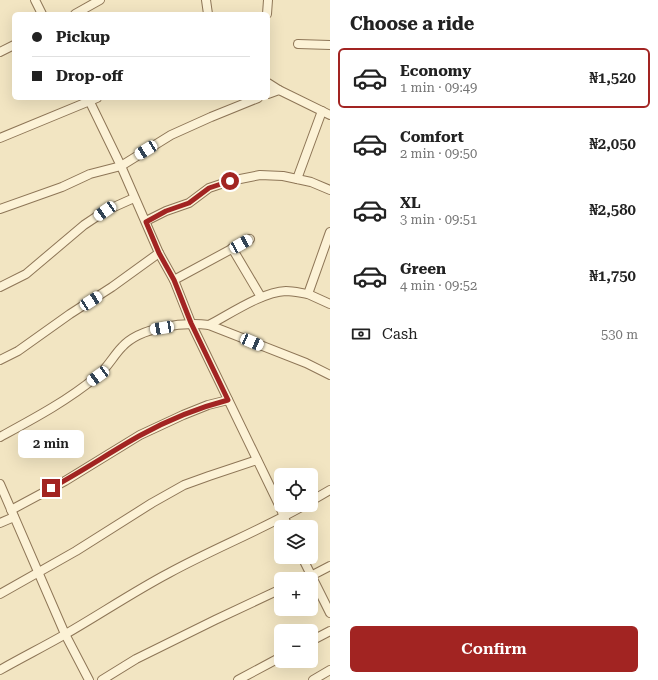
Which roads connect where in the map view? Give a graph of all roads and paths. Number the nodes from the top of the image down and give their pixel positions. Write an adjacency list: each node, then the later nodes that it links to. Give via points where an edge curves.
1 (35, 0): 5 (street)
2 (100, 0): 6 (street)
3 (206, 0): 7 (street)
4 (268, 0): 8 (street)
5 (41, 12)
6 (79, 12)
7 (208, 12)
8 (267, 12)
9 (298, 44): 10 (street)
10 (330, 45)
11 (12, 46): 12 (street)
12 (0, 52)
13 (270, 84): 14 (street)
14 (279, 90): 15 (street); 19 (street)
15 (270, 93)
16 (90, 100): 21 (street)
17 (92, 100): 22 (street)
18 (253, 100): 22 (street, via 171,135)
19 (322, 111): 20 (street); 23 (street)
20 (330, 115)
21 (0, 138)
22 (120, 166): 25 (street); 26 (street, via 90,174)
23 (297, 179): 24 (street); 27 (street, via 260,174 230,181 209,188 189,203)
24 (330, 190)
25 (134, 198): 27 (street); 33 (street, via 105,211 84,225 26,274)
26 (0, 210)
27 (146, 222): 31 (street)
28 (330, 232): 34 (street)
29 (250, 238): 30 (street)
30 (232, 248): 32 (street); 35 (street)
31 (159, 253): 32 (street); 39 (street, via 18,351)
32 (174, 280): 37 (street)
33 (0, 287)
34 (308, 294): 35 (street, via 286,291); 36 (street)
35 (261, 297): 38 (street)
36 (330, 304)
37 (191, 323): 38 (street); 41 (street); 42 (street, via 147,331 133,337 98,376 64,401)
38 (208, 325): 40 (street)
39 (0, 360)
40 (330, 375)
41 (228, 400): 43 (street); 48 (street, via 183,415 140,436)
42 (0, 437)
43 (257, 460): 49 (street); 53 (street, via 184,485)
44 (0, 484): 48 (street)
45 (330, 490): 46 (street)
46 (318, 497)
47 (292, 512): 49 (street)
48 (13, 513): 51 (street); 53 (street)
49 (283, 517): 50 (street); 60 (street, via 169,573)
50 (284, 520)
51 (0, 523)
52 (330, 566): 54 (street)
53 (38, 573): 56 (street); 60 (street)
54 (318, 573)
55 (274, 592): 66 (street, via 136,659)
56 (0, 594)
57 (318, 594): 58 (street)
58 (330, 613)
59 (330, 631): 61 (street)
60 (65, 634): 63 (street); 65 (street)
61 (318, 637)
62 (274, 661): 67 (street)
63 (0, 670)
64 (330, 670): 68 (street)
65 (89, 680)
66 (102, 680)
67 (238, 680)
68 (313, 680)

